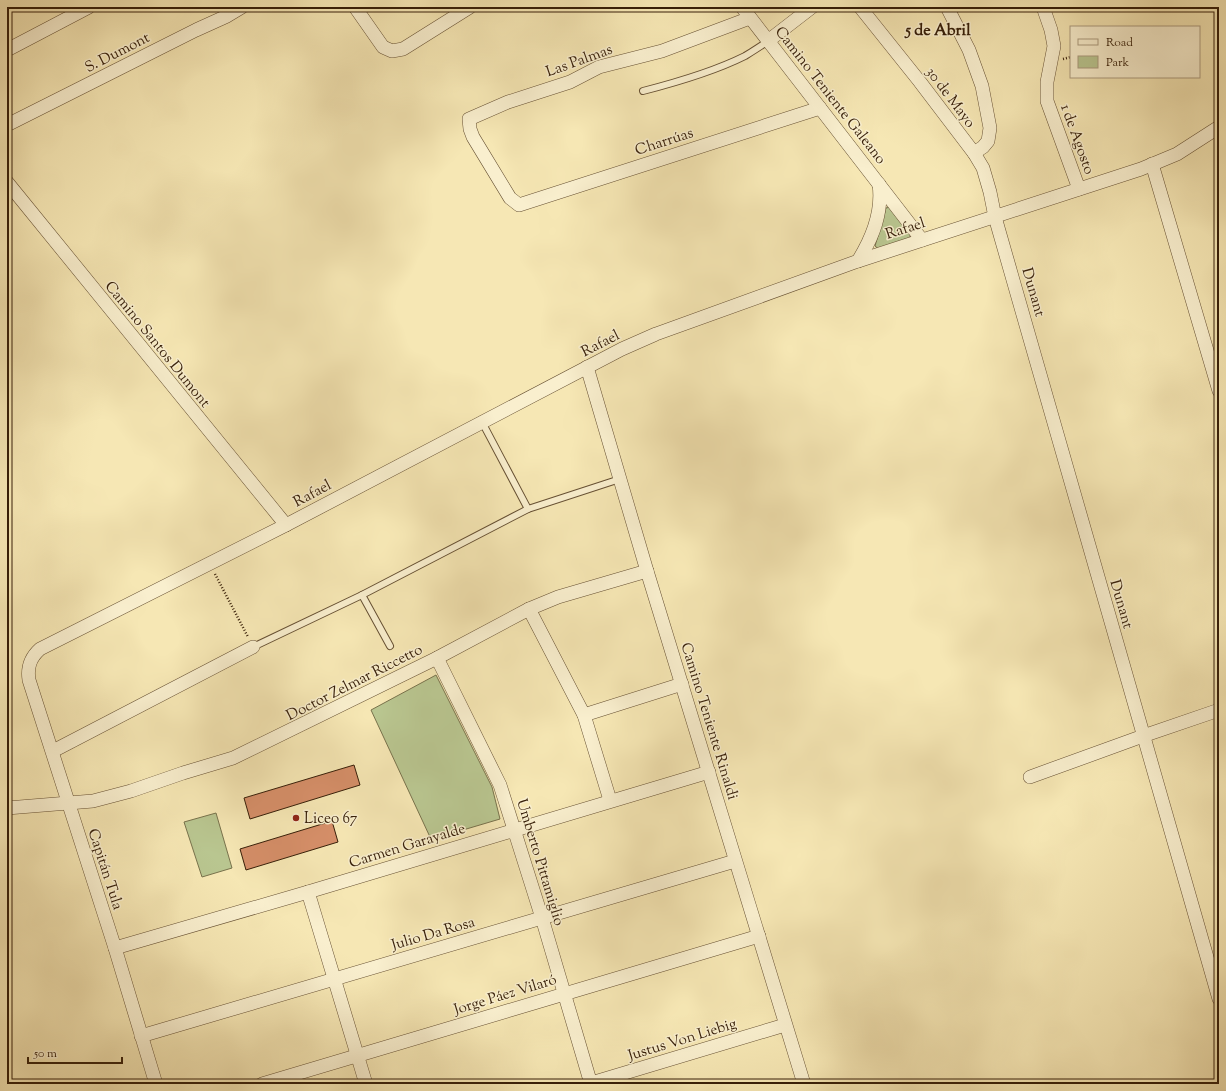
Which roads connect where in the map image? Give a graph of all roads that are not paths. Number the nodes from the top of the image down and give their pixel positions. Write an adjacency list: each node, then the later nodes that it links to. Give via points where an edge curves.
1 (242, 7): 15 (street, S. Dumont)
2 (355, 7): 3 (street, via 383,47 392,51 403,49)
3 (470, 7)
4 (742, 7): 10 (street, Camino Teniente Galeano)
5 (812, 7): 11 (street)
6 (860, 7): 17 (street, 30 de Mayo)
7 (947, 7): 17 (street, via 969,50 982,86 990,128 988,141)
8 (1043, 7): 21 (street, 1 de Agosto, via 1054,46 1047,82 1047,101)
9 (84, 8): 12 (street)
10 (750, 18): 11 (street, Camino Teniente Galeano); 22 (street, Las Palmas, via 662,51 599,67 570,82 508,102 469,119 473,137 491,168 510,198)
11 (768, 41): 13 (lane, via 718,68); 14 (street, Camino Teniente Galeano)
12 (7, 50)
13 (644, 91)
14 (820, 108): 20 (street, Camino Teniente Galeano); 22 (street, Charrúas)
15 (7, 125)
16 (1219, 127): 18 (street, Rafael, via 1177,154)
17 (974, 153): 23 (street, 30 de Mayo, via 983,168)
18 (1152, 164): 21 (street, Rafael); 27 (street)
19 (7, 182): 31 (street, Camino Santos Dumont)
20 (879, 184): 24 (street, Camino Teniente Galeano); 25 (street, Camino Teniente Galeano, via 880,209 869,244)
21 (1079, 189): 23 (street, Rafael)
22 (519, 205)
23 (996, 217): 24 (street, Rafael); 42 (street, Dunant)
24 (922, 240): 25 (street, Rafael)
25 (858, 261): 26 (street, Rafael, via 656,334)
26 (587, 367): 28 (street, Rafael); 29 (street, Camino Teniente Rinaldi)
27 (1219, 391)
28 (482, 422): 30 (lane); 31 (street, Rafael)
29 (620, 479): 30 (lane); 32 (street, Camino Teniente Rinaldi)
30 (528, 509): 33 (lane)
31 (286, 525): 38 (street, Rafael, via 40,649)
32 (647, 572): 34 (street, Doctor Zelmar Riccetto, via 558,597); 39 (street, Camino Teniente Rinaldi)
33 (362, 594): 35 (lane); 36 (lane)
34 (529, 609): 37 (street, Doctor Zelmar Riccetto); 41 (street)
35 (390, 646)
36 (253, 647): 43 (street)
37 (437, 658): 47 (street, Doctor Zelmar Riccetto, via 233,758 131,791 93,801); 49 (street, Umberto Pittamiglio, via 500,785)
38 (29, 663): 43 (street, Capitán Tula, via 29,680)
39 (682, 684): 41 (street); 44 (street, Camino Teniente Rinaldi)
40 (1219, 710): 42 (street)
41 (584, 715): 46 (street)
42 (1143, 736): 45 (street); 57 (street, Dunant)
43 (53, 751): 47 (street, Capitán Tula)
44 (708, 772): 46 (street, Carmen Garayalde); 50 (street, Camino Teniente Rinaldi)
45 (1030, 777)
46 (610, 800): 49 (street, Carmen Garayalde)
47 (68, 802): 48 (street); 54 (street, Capitán Tula)
48 (7, 808)
49 (514, 829): 51 (street, Carmen Garayalde); 52 (street, Umberto Pittamiglio)
50 (735, 861): 52 (street, Julio Da Rosa); 53 (street, Camino Teniente Rinaldi)
51 (308, 892): 54 (street, Carmen Garayalde); 55 (street)
52 (542, 918): 55 (street, Julio Da Rosa); 56 (street, Umberto Pittamiglio)
53 (758, 936): 56 (street, Jorge Páez Vilaró); 58 (street, Camino Teniente Rinaldi)
54 (115, 948): 59 (street, Capitán Tula)
55 (334, 979): 59 (street, Julio Da Rosa); 60 (street)
56 (564, 993): 60 (street, Jorge Páez Vilaró); 64 (street, Umberto Pittamiglio)
57 (1219, 999)
58 (786, 1025): 64 (street, Justus Von Liebig); 65 (street, Camino Teniente Rinaldi)
59 (141, 1036): 61 (street, Capitán Tula)
60 (357, 1056): 62 (street, Jorge Páez Vilaró); 63 (street)
61 (156, 1084)
62 (262, 1084)
63 (366, 1084)
64 (590, 1084)
65 (804, 1084)

